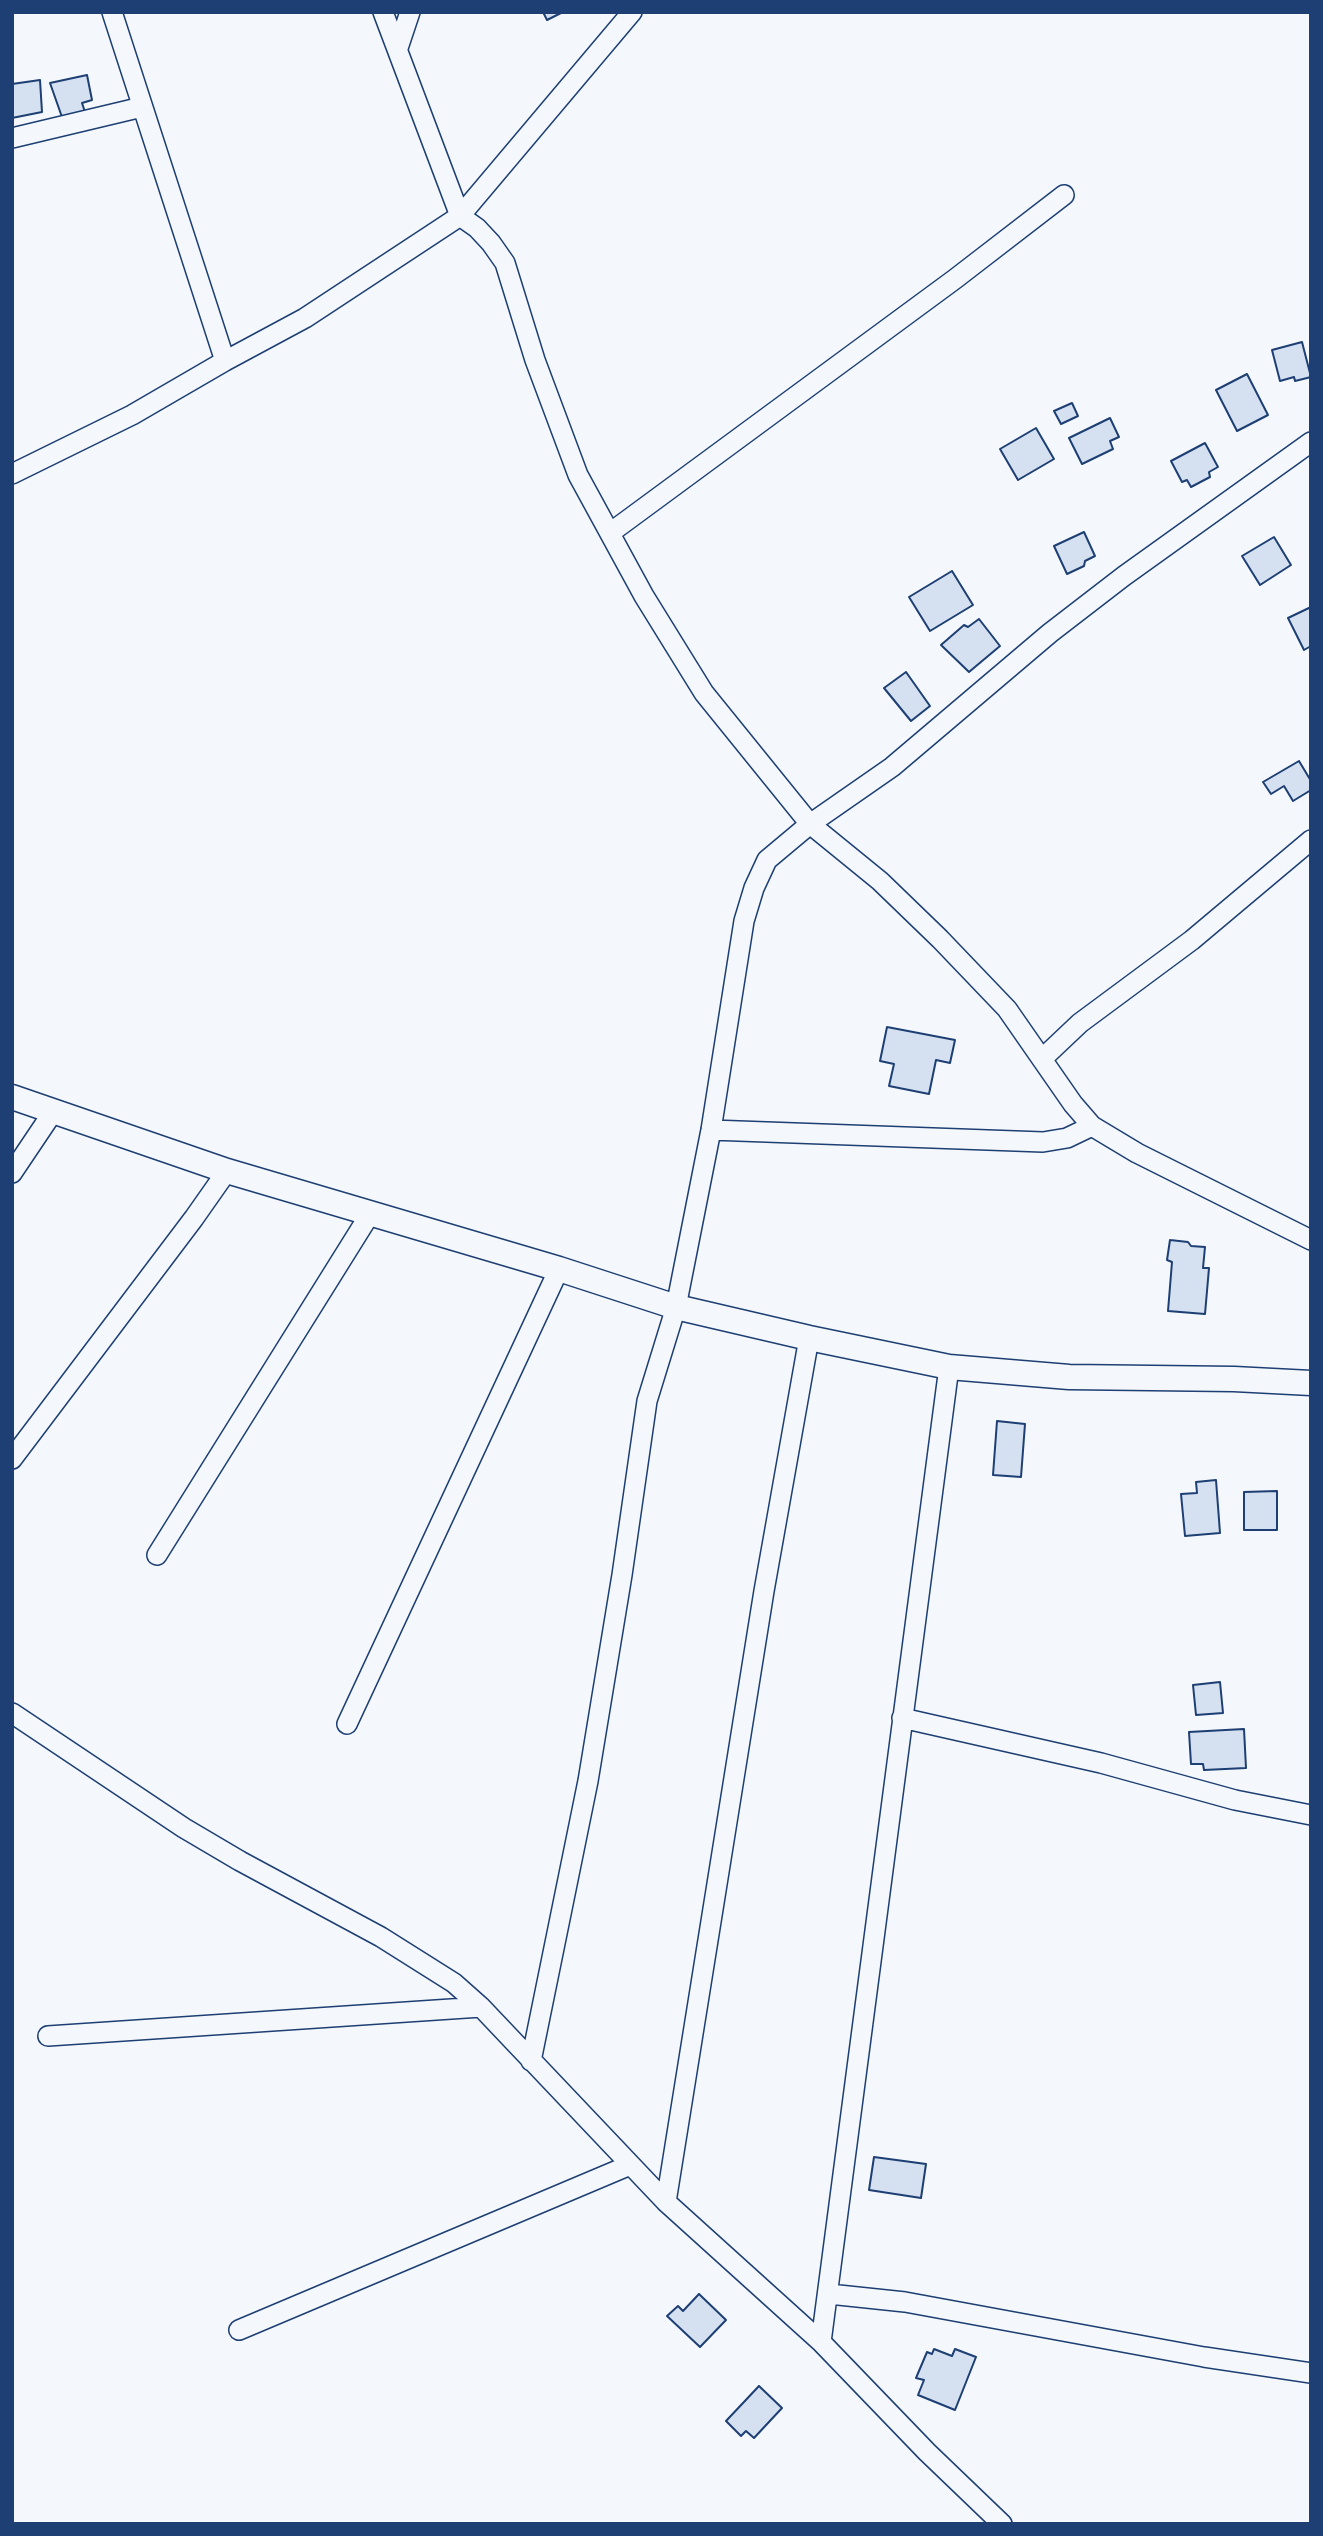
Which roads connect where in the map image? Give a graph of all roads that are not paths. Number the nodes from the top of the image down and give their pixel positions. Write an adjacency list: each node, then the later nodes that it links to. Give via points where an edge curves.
1 (113, 12): 6 (street)
2 (383, 12): 5 (street)
3 (410, 12): 5 (street)
4 (632, 12): 9 (street)
5 (398, 48): 9 (street)
6 (142, 107): 7 (street); 10 (street)
7 (12, 138)
8 (1064, 195): 13 (street)
9 (460, 216): 10 (street, via 305,318); 13 (street, via 477,228 505,264 578,475)
10 (225, 360): 12 (street, via 132,415)
11 (1311, 442): 14 (street, via 1124,576 892,767)
12 (12, 474)
13 (610, 533): 14 (street, via 704,694)
14 (810, 824): 16 (street, via 880,881 940,939 1007,1009); 20 (street, via 767,860 754,888 744,921)
15 (1311, 840): 16 (street, via 1192,940 1080,1023)
16 (1043, 1058): 19 (street)
17 (12, 1097): 18 (street)
18 (53, 1112): 21 (street); 22 (street)
19 (1092, 1126): 20 (street, via 1067,1138 1043,1142); 24 (street)
20 (711, 1129): 26 (street)
21 (227, 1171): 23 (street); 30 (street)
22 (12, 1173)
23 (370, 1214): 25 (street); 31 (street)
24 (1311, 1240)
25 (559, 1269): 26 (street); 34 (street)
26 (676, 1307): 27 (street); 38 (street, via 647,1401 588,1781)
27 (809, 1338): 28 (street); 40 (street)
28 (950, 1367): 29 (street, via 1069,1377); 33 (street)
29 (1311, 1383)
30 (12, 1459)
31 (157, 1555)
32 (12, 1713): 36 (street, via 184,1828 428,1965)
33 (902, 1718): 35 (street); 41 (street)
34 (348, 1724)
35 (1311, 1815)
36 (481, 2007): 37 (street); 38 (street)
37 (48, 2036)
38 (531, 2061): 39 (street)
39 (630, 2165): 40 (street); 42 (street)
40 (666, 2202): 43 (street)
41 (829, 2294): 43 (street); 44 (street, via 905,2302)
42 (239, 2330)
43 (821, 2342): 45 (street)
44 (1311, 2373)
45 (1002, 2524)

